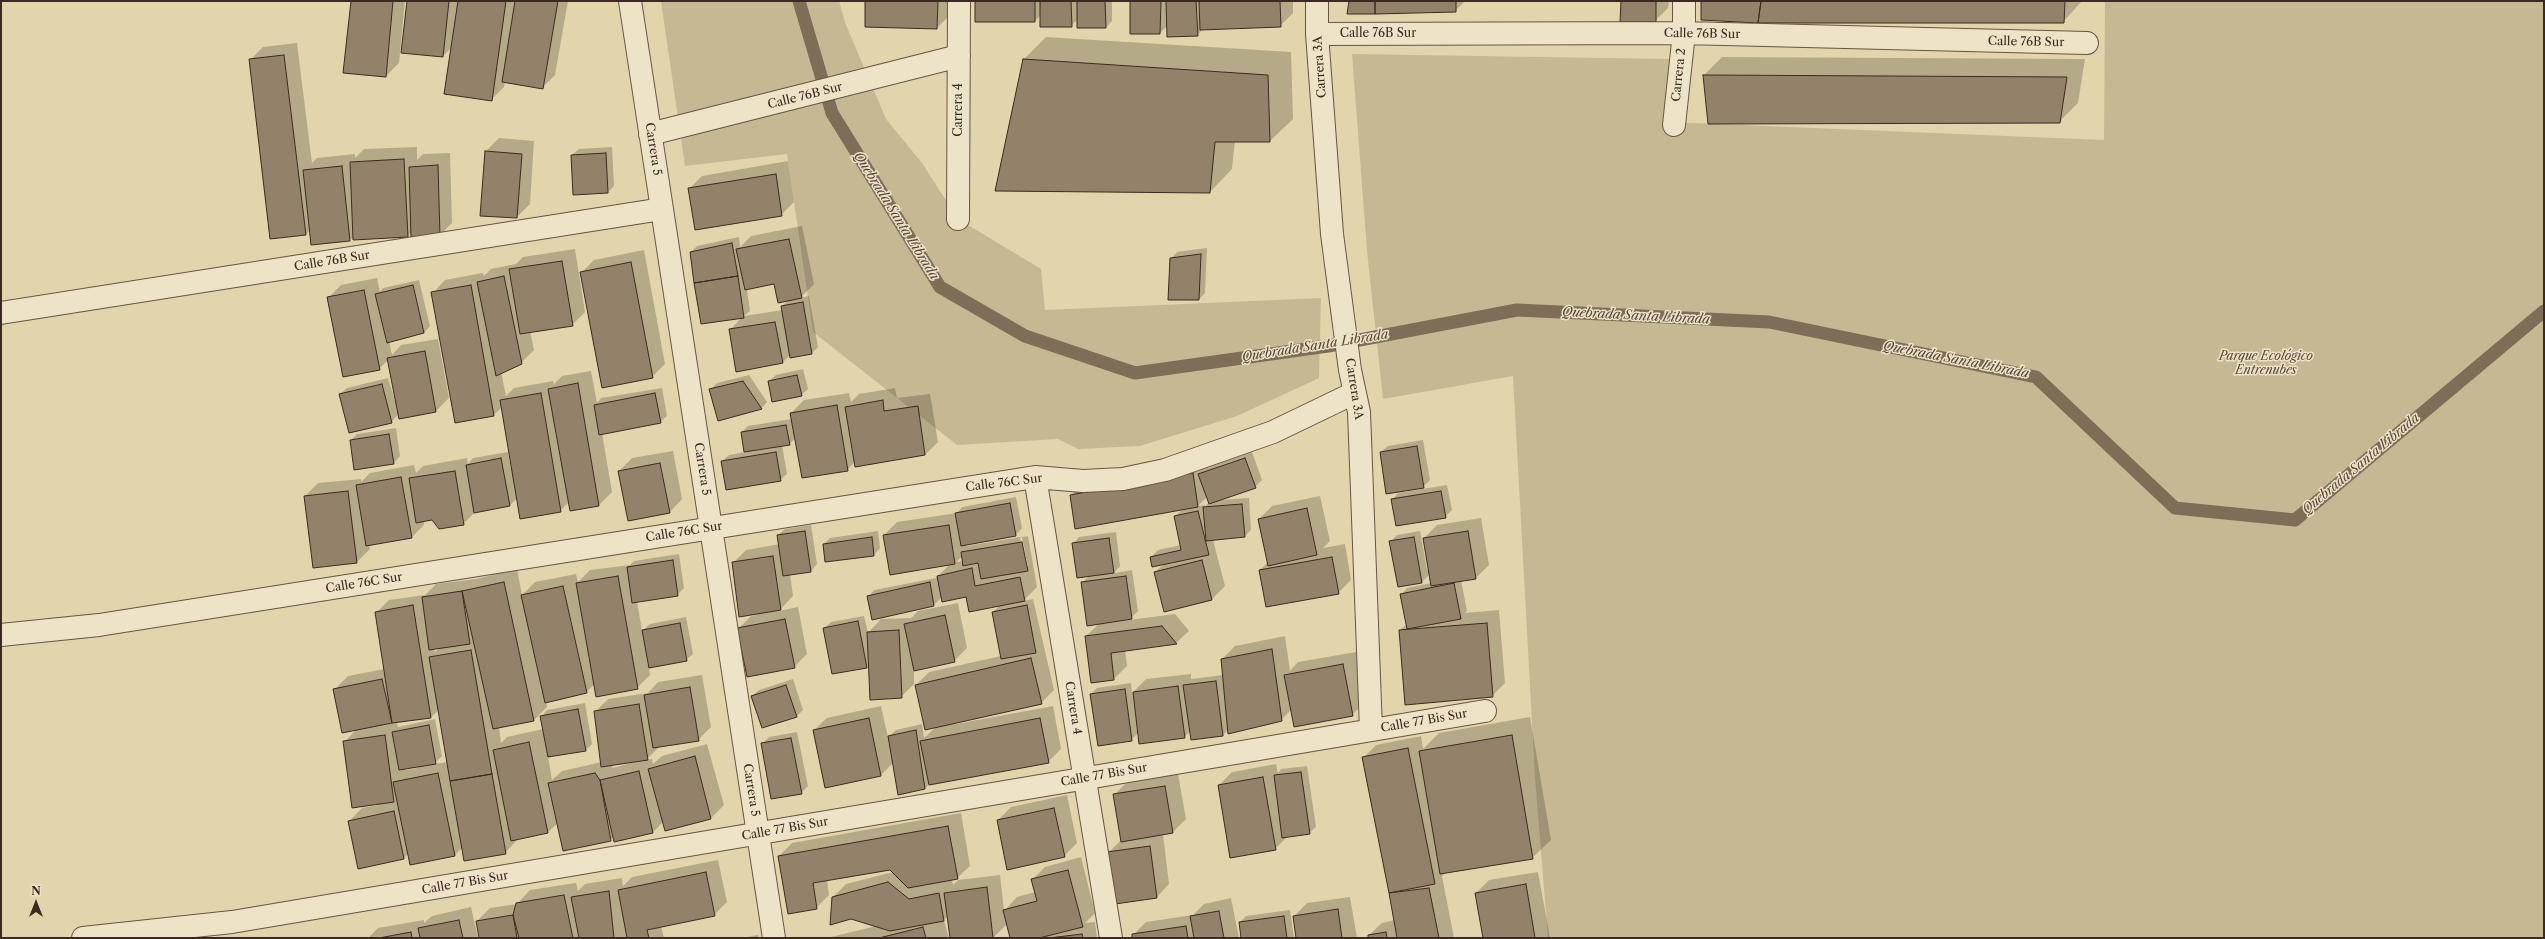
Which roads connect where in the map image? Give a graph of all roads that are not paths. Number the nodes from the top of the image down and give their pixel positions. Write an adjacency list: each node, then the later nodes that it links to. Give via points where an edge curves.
1 (630, 1): 10 (street, Carrera 5)
2 (959, 1): 8 (street, Carrera 4)
3 (1317, 1): 6 (street, Carrera 3A)
4 (1684, 1): 5 (street, Carrera 2)
5 (1684, 33): 6 (street, Calle 76B Sur); 7 (street, Calle 76B Sur); 9 (street, Carrera 2)
6 (1317, 34): 14 (street, Carrera 3A, via 1332,234)
7 (2087, 44)
8 (959, 56): 10 (street, Calle 76B Sur); 12 (street, Carrera 4)
9 (1674, 125)
10 (650, 134): 11 (street, Carrera 5)
11 (662, 209): 13 (street, Calle 76B Sur); 16 (street, Carrera 5)
12 (958, 219)
13 (1, 313)
14 (1354, 393): 15 (street, Calle 76C Sur, via 1273,432 1165,470 1123,479 1083,481); 19 (street, Carrera 3A, via 1359,412)
15 (1035, 477): 16 (street, Calle 76C Sur); 20 (street, Carrera 4)
16 (711, 528): 17 (street, Calle 76C Sur, via 99,625); 21 (street, Carrera 5)
17 (1, 635)
18 (1485, 711): 19 (street, Calle 77 Bis Sur)
19 (1371, 730): 20 (street, Calle 77 Bis Sur)
20 (1085, 778): 21 (street, Calle 77 Bis Sur); 24 (street, Carrera 4)
21 (758, 833): 22 (street, Calle 77 Bis Sur, via 232,922); 23 (street, Carrera 5)
22 (83, 938)
23 (774, 938)
24 (1111, 938)

